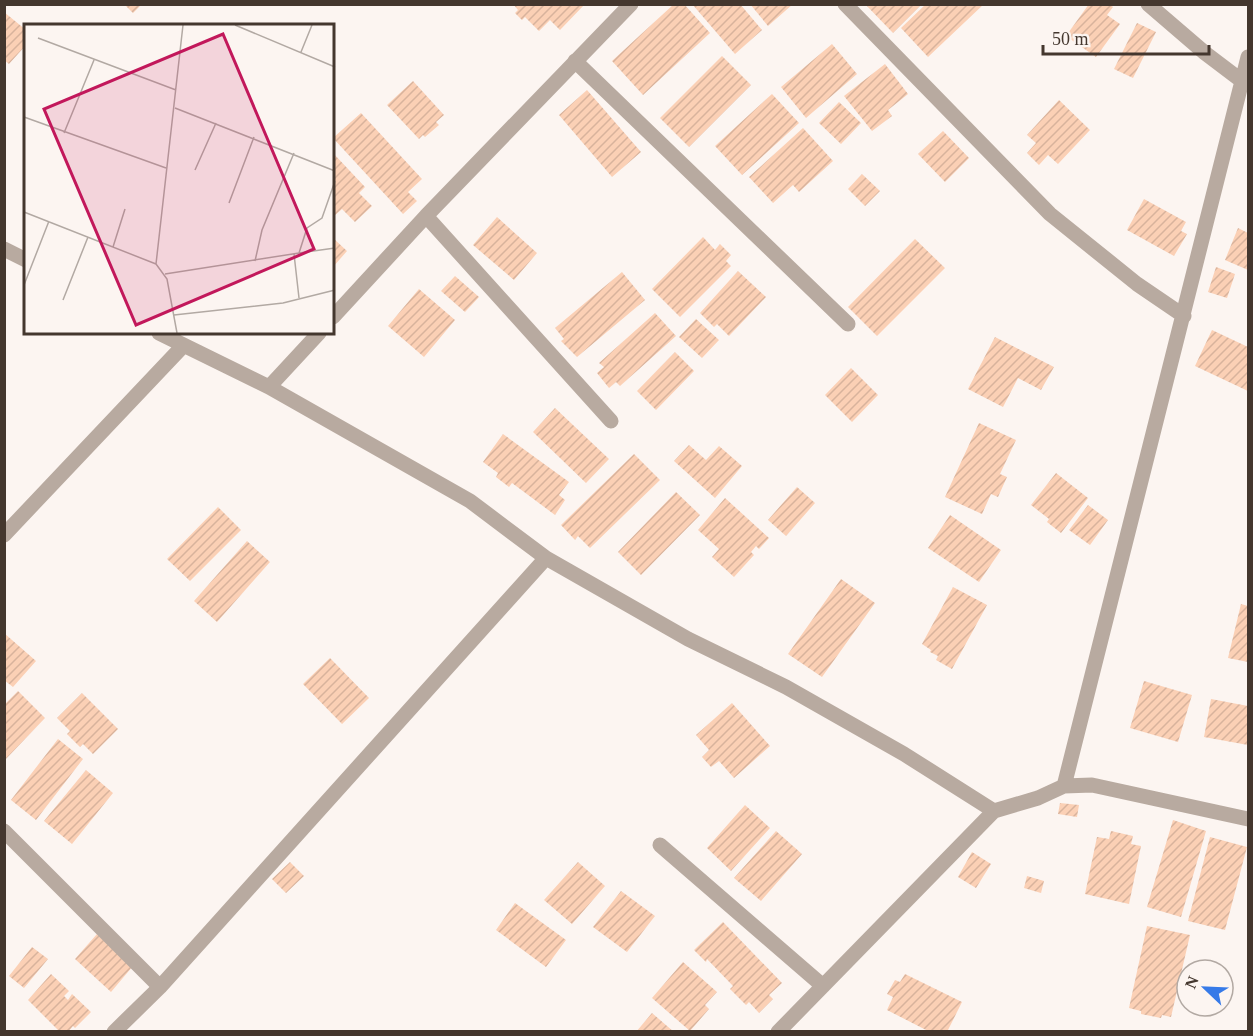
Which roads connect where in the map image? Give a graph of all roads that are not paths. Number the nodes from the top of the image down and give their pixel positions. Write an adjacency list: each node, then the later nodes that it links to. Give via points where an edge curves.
1 (631, 4): 5 (street)
2 (846, 4): 12 (street, via 1050,214 1137,284)
3 (1148, 4): 6 (street)
4 (1248, 57): 6 (street)
5 (575, 60): 8 (street); 13 (street)
6 (1242, 81): 7 (street)
7 (1242, 110): 12 (street)
8 (426, 216): 11 (street); 18 (street)
9 (4, 249): 10 (street)
10 (24, 259)
11 (334, 316)
12 (1184, 316): 21 (street)
13 (848, 324)
14 (161, 334): 16 (street)
15 (318, 334): 17 (street)
16 (183, 346): 17 (street); 19 (street)
17 (269, 387): 20 (street, via 470,501)
18 (611, 421)
19 (4, 535)
20 (546, 558): 22 (street, via 688,639 786,687); 27 (street)
21 (1064, 786): 22 (street); 23 (street, via 1092,785)
22 (994, 811): 26 (street)
23 (1248, 819)
24 (4, 831): 27 (street)
25 (660, 845): 26 (street)
26 (823, 986): 29 (street)
27 (160, 987): 28 (street)
28 (114, 1032)
29 (778, 1032)

